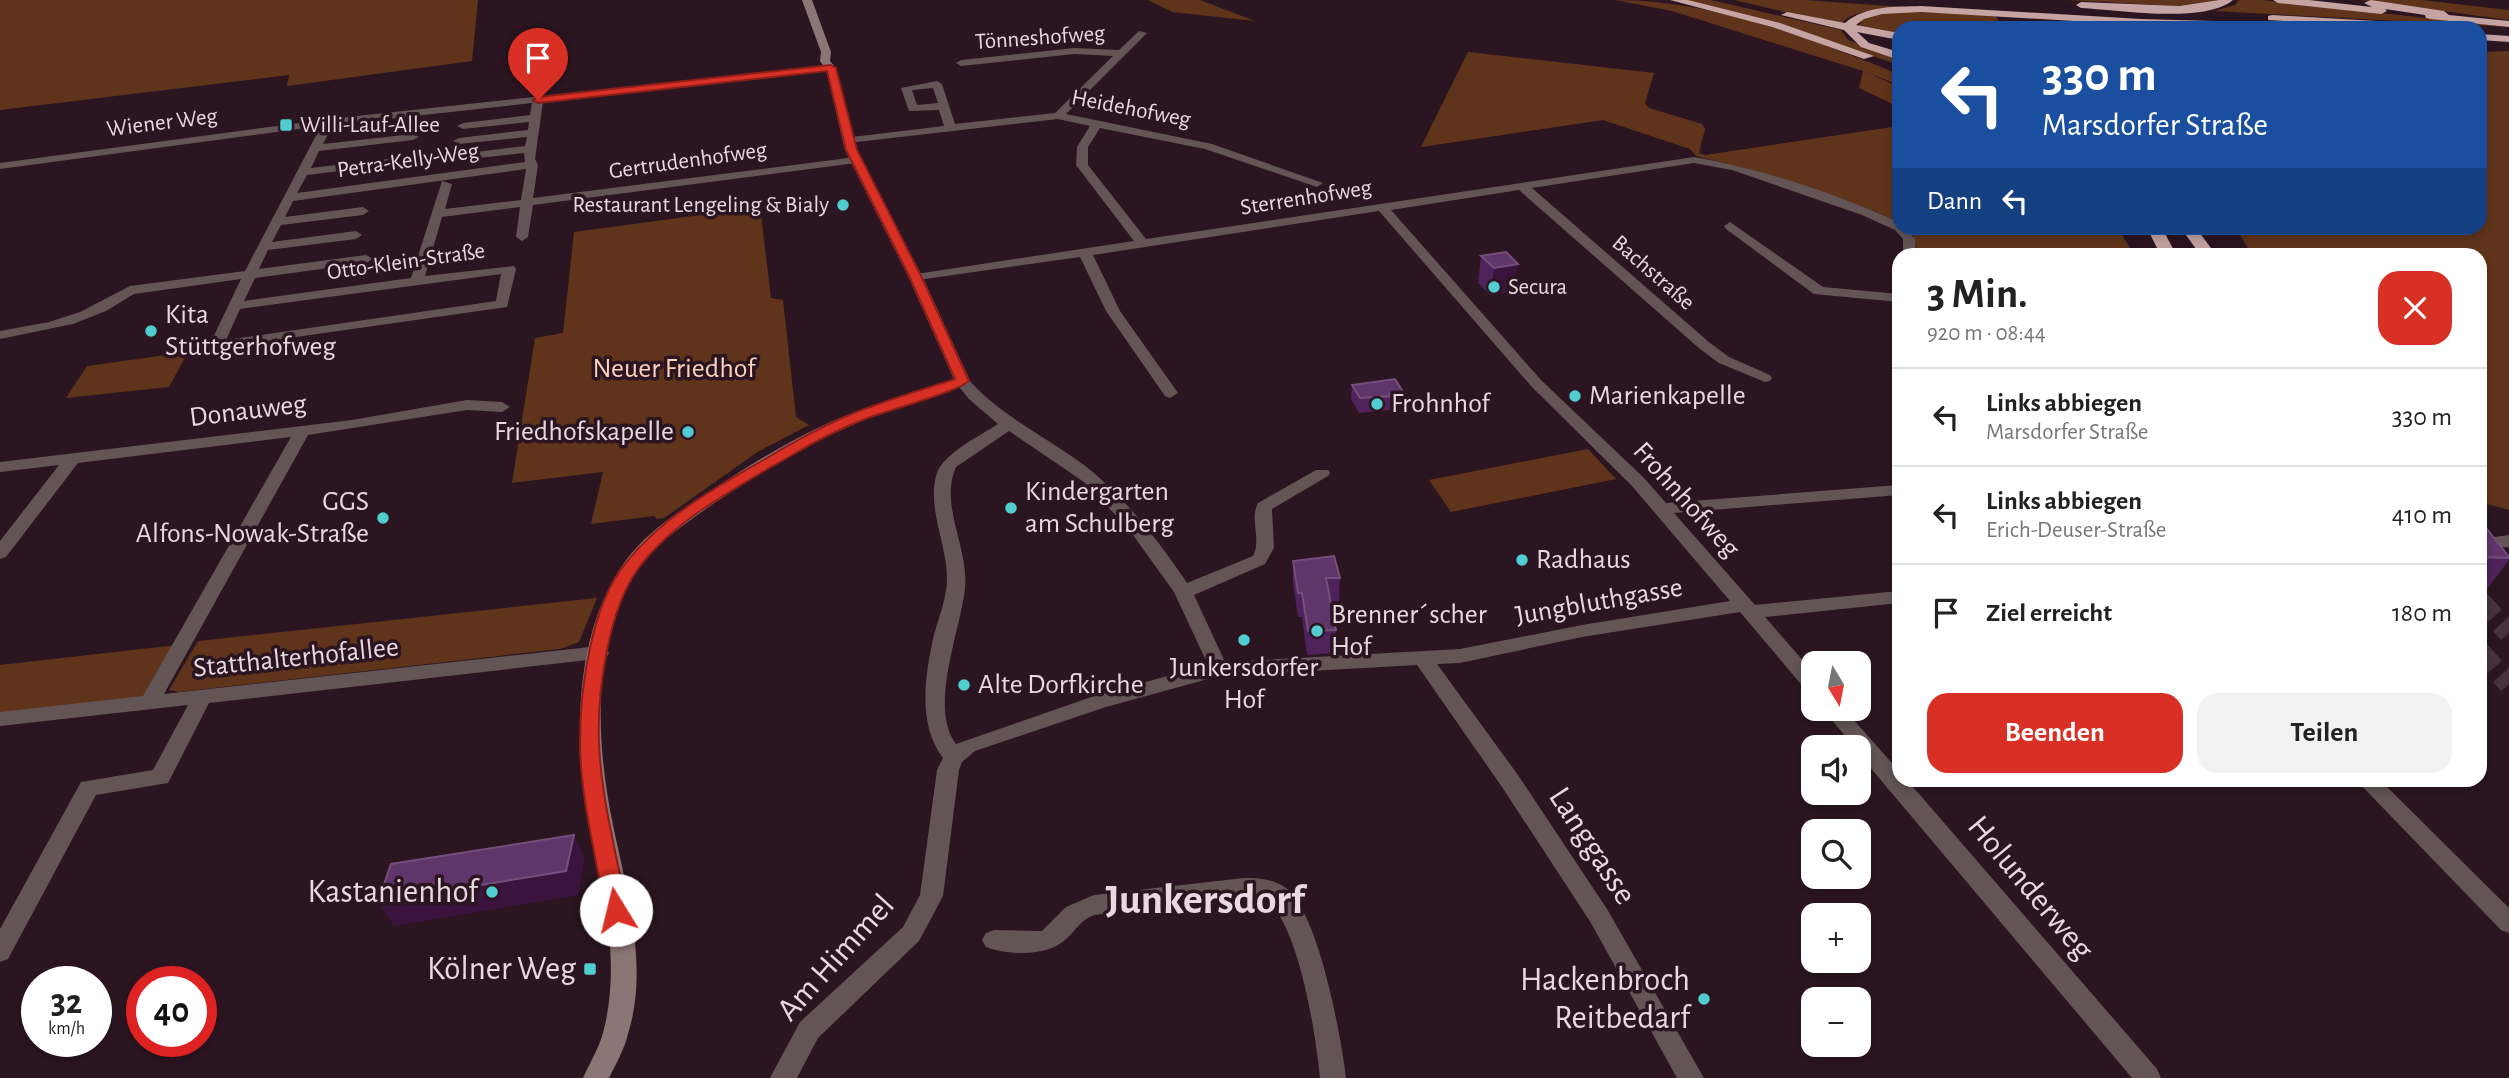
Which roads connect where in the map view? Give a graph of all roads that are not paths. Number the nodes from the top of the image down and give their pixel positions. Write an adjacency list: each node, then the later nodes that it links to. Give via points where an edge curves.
1 (807, 0): 34 (street)
2 (1675, 0): 33 (highway, via 1805,34)
3 (1720, 0): 25 (highway)
4 (1883, 0): 18 (highway)
5 (1996, 0): 13 (highway)
6 (2014, 0): 14 (highway)
7 (2036, 0): 15 (highway)
8 (2055, 0): 16 (highway)
9 (2228, 0): 20 (highway, via 2196,8 2068,4)
10 (2270, 0): 19 (highway)
11 (2278, 0): 21 (highway)
12 (2348, 0): 21 (highway)
13 (2008, 21)
14 (2027, 21)
15 (2050, 21)
16 (2070, 21)
17 (2117, 21): 31 (highway, via 1921,9 1860,17 1851,30 1872,47)
18 (2208, 21)
19 (2296, 21)
20 (2335, 21)
21 (2509, 23)
22 (2487, 30): 23 (highway)
23 (2509, 31)
24 (1142, 33): 30 (street)
25 (1892, 36)
26 (2487, 37): 27 (highway)
27 (2509, 39)
28 (2509, 48): 29 (highway)
29 (2487, 49)
30 (1122, 53): 32 (street, Tönneshofweg, via 1073,51); 37 (street)
31 (1892, 54)
32 (961, 63)
33 (1892, 65)
34 (831, 68): 35 (street, Wiener Weg); 45 (street)
35 (538, 100): 38 (street); 39 (street, Wiener Weg)
36 (944, 106): 42 (street)
37 (1058, 116): 40 (street, Heidehofweg); 42 (street, Heidehofweg)
38 (536, 118): 41 (street); 43 (street)
39 (329, 122): 47 (street); 52 (street, Wiener Weg)
40 (1099, 123): 55 (street, Heidehofweg, via 1208,146); 69 (street, via 1082,143 1082,165)
41 (463, 126)
42 (950, 127): 45 (street, Heidehofweg)
43 (533, 133): 46 (street); 48 (street)
44 (413, 137): 47 (street)
45 (848, 140): 51 (street)
46 (458, 141)
47 (315, 148): 54 (street)
48 (531, 149): 49 (street); 53 (street)
49 (452, 158)
50 (405, 160): 54 (street)
51 (856, 160): 59 (street, Gertrudenhofweg); 75 (street)
52 (0, 166)
53 (531, 169): 58 (street, Petra-Kelly-Weg); 59 (street)
54 (303, 172): 58 (street)
55 (1317, 183)
56 (446, 184): 62 (street)
57 (1522, 186): 60 (street, Sterrenhofweg); 64 (street, Sterrenhofweg, via 1702,161 1745,171); 80 (street, Bachstraße, via 1706,346 1724,360)
58 (289, 198): 63 (street)
59 (526, 204): 62 (street, Gertrudenhofweg); 68 (street)
60 (1382, 208): 69 (street, Sterrenhofweg); 90 (street, Frohnhofweg, via 1536,383)
61 (363, 211): 63 (street)
62 (438, 214): 76 (street)
63 (276, 222): 70 (street)
64 (1892, 224)
65 (1730, 226): 77 (street, via 1819,291)
66 (356, 235): 70 (street)
67 (2151, 235): 71 (highway)
68 (522, 237)
69 (1143, 244): 72 (street, Sterrenhofweg)
70 (263, 247): 74 (street)
71 (2164, 248)
72 (1085, 253): 75 (street, Sterrenhofweg); 82 (street, via 1113,311)
73 (366, 259): 74 (street)
74 (250, 274): 78 (street); 79 (street, via 130,290 116,302 81,316)
75 (916, 278): 81 (street)
76 (418, 281): 78 (street, Otto-Klein-Straße); 78 (street, Otto-Klein-Straße, via 509,269 502,304 216,346)
77 (1892, 298)
78 (235, 306)
79 (0, 335)
80 (1765, 378)
81 (962, 381): 84 (street, via 984,408); 97 (street, via 814,436 685,515 630,568 614,600)
82 (1170, 393)
83 (502, 407): 85 (street, Donauweg, via 467,405)
84 (1007, 425): 94 (street, via 1076,467 1111,497); 105 (street, via 944,471 957,597 939,664 937,727)
85 (302, 431): 86 (street, Donauweg); 102 (street)
86 (72, 459): 87 (street, Donauweg); 93 (street)
87 (0, 467)
88 (1322, 472): 94 (street, via 1264,507 1261,521 1267,545 1259,560)
89 (1892, 491): 90 (street)
90 (1662, 509): 96 (street, Frohnhofweg)
91 (2509, 541): 92 (street)
92 (2487, 544)
93 (0, 553)
94 (1183, 592): 99 (street)
95 (1892, 598): 96 (street, Jungbluthgasse)
96 (1747, 609): 98 (street, Jungbluthgasse); 100 (street)
97 (599, 653): 101 (street, Statthalterhofallee); 112 (street, via 590,743 625,974 617,1029)
98 (1423, 659): 99 (street, Jungbluthgasse); 115 (street, Langgasse, via 1599,916)
99 (1219, 669): 105 (street, Jungbluthgasse, via 1101,701 968,746)
100 (1801, 671)
101 (203, 696): 102 (street, Statthalterhofallee); 111 (street, via 160,777 89,788)
102 (149, 703): 103 (street, Statthalterhofallee)
103 (0, 719)
104 (1843, 721): 106 (street, Holunderweg)
105 (954, 757): 113 (street, Am Himmel, via 948,770 931,896 911,933 808,1030)
106 (1892, 778)
107 (1900, 787): 116 (street, Holunderweg)
108 (2373, 787): 109 (street)
109 (2509, 923)
110 (994, 940): 114 (street, via 1038,942 1055,935 1079,909 1094,905 1268,888 1281,897 1293,916 1312,968 1324,1007)
111 (0, 952)
112 (596, 1078)
113 (783, 1078)
114 (1333, 1078)
115 (1691, 1078)
116 (2148, 1078)

